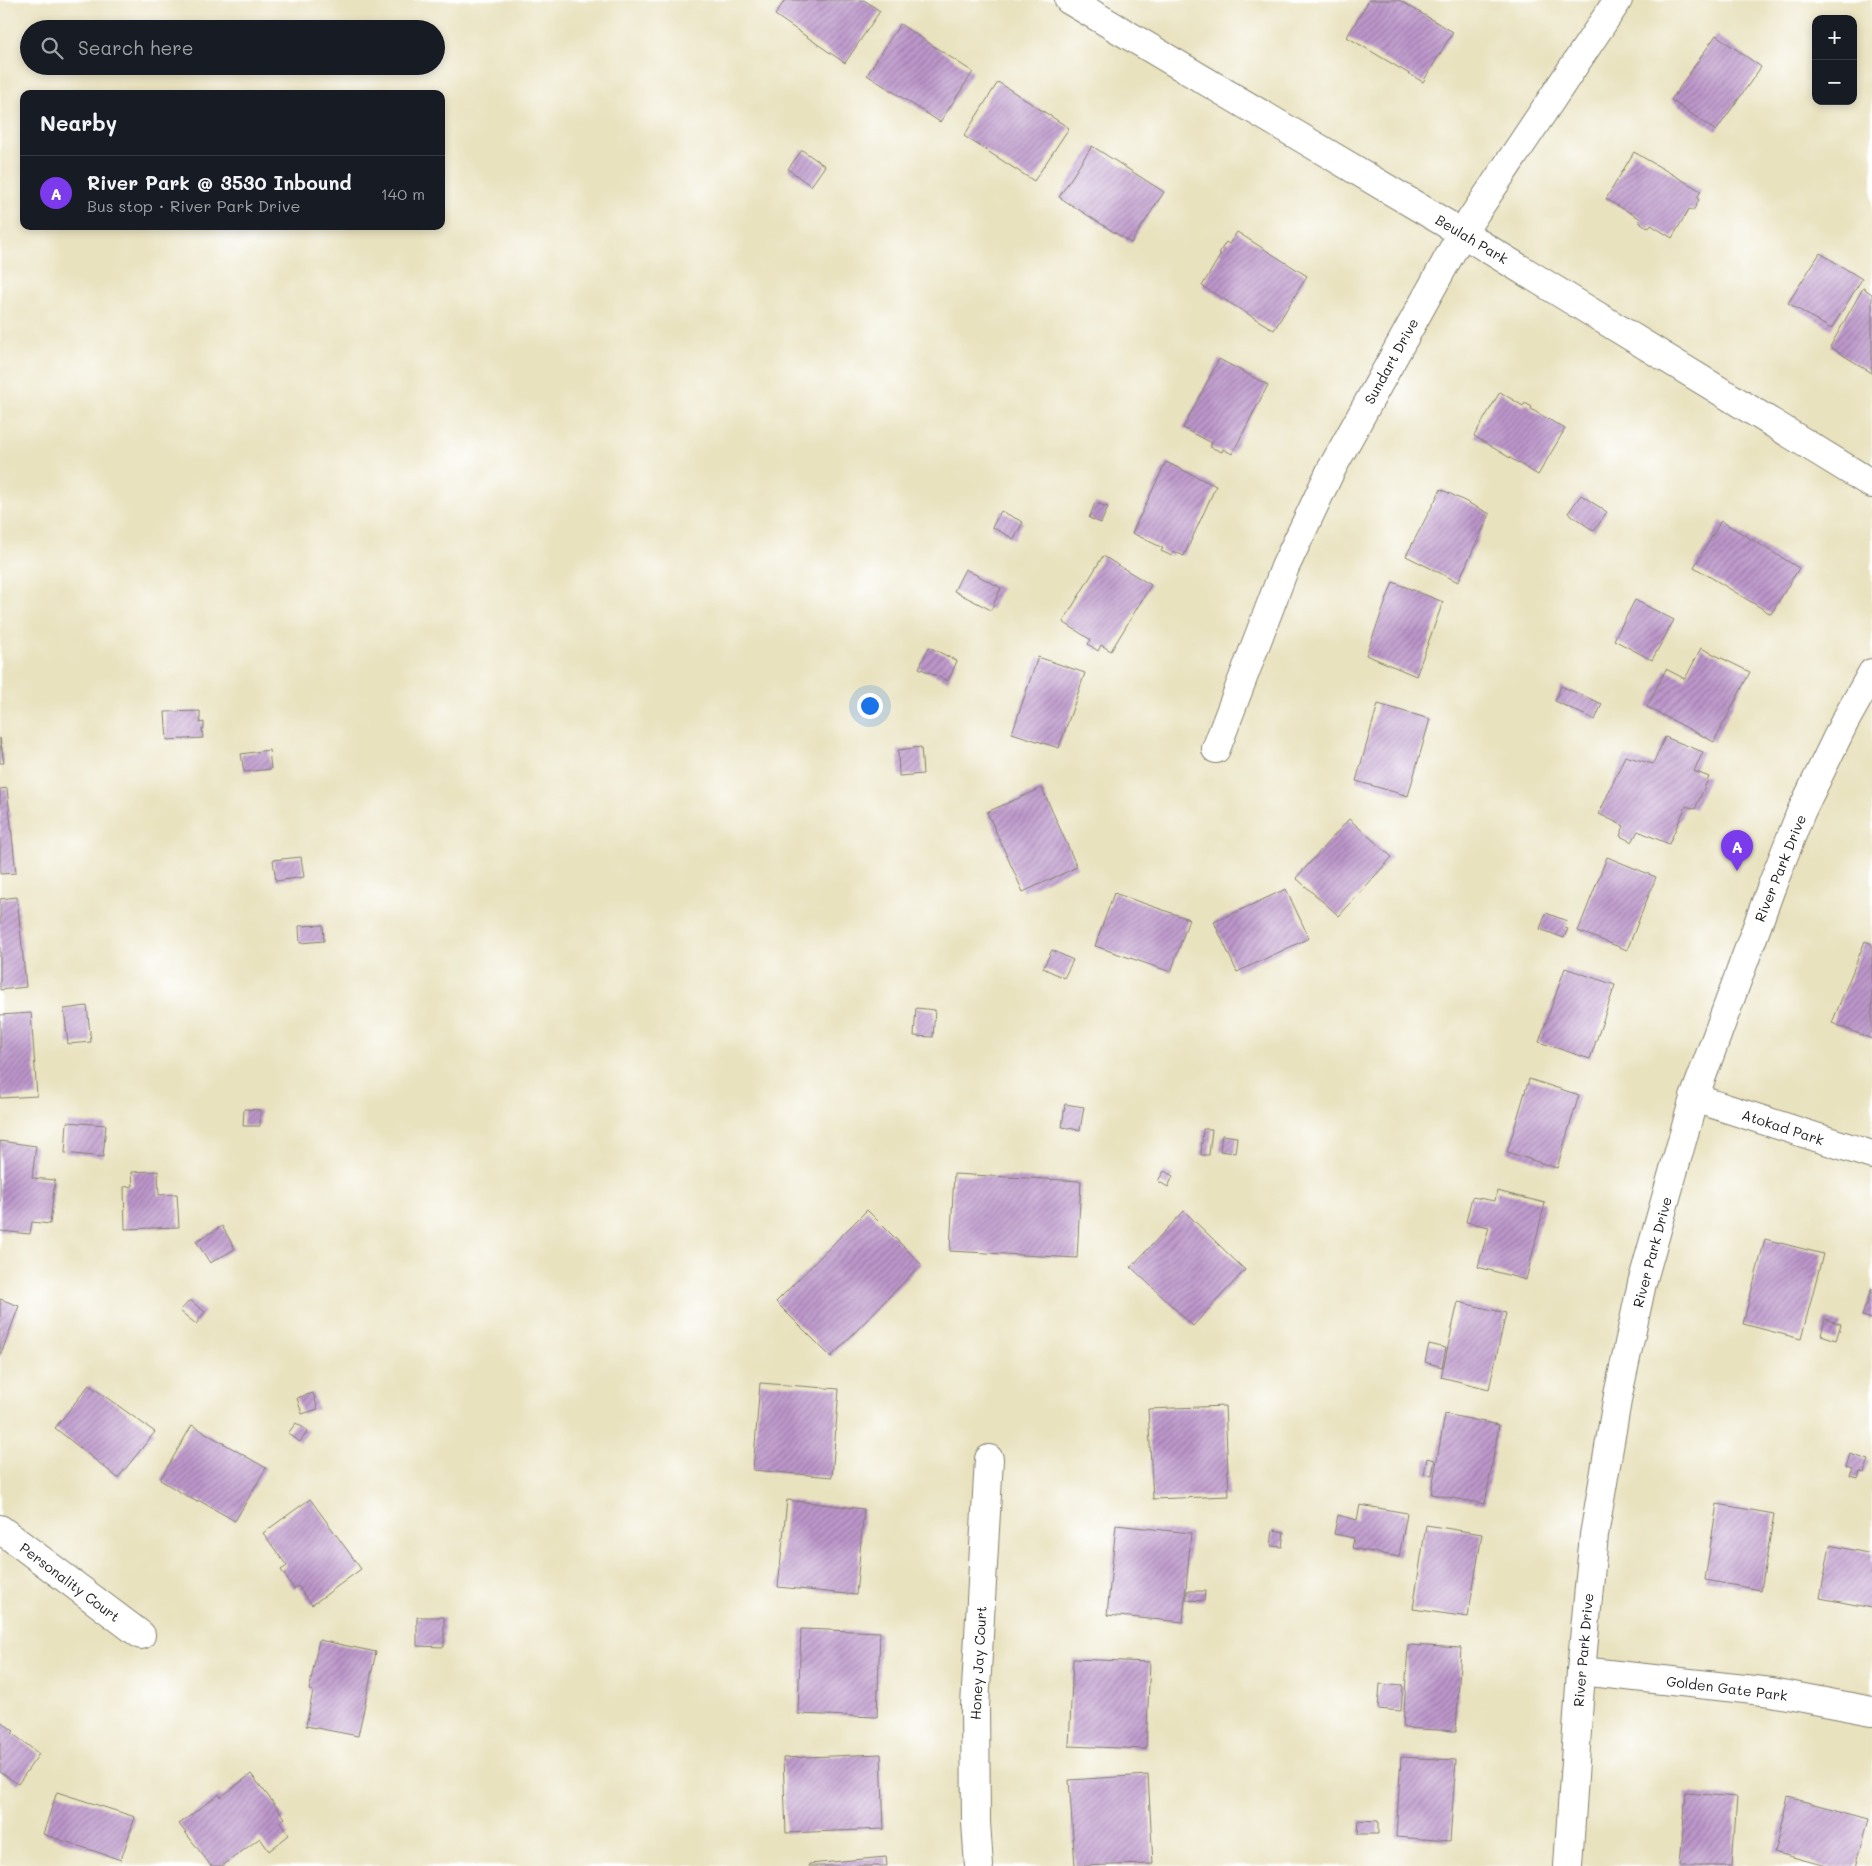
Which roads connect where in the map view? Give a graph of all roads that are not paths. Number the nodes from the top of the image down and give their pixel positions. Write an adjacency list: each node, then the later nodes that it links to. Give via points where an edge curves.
1 (1069, 0): 3 (street, Beulah Park)
2 (1618, 0): 3 (street, Sundart Drive)
3 (1462, 233): 4 (street, Beulah Park); 6 (street, Sundart Drive, via 1331,470 1285,567)
4 (1872, 484)
5 (1872, 673): 7 (street, River Park Drive, via 1801,812)
6 (1216, 749)
7 (1694, 1098): 8 (street, Atokad Park); 12 (street, River Park Drive, via 1642,1283 1618,1395 1594,1535)
8 (1872, 1155)
9 (989, 1459): 14 (street, Honey Jay Court, via 975,1706)
10 (0, 1529): 11 (street, Personality Court)
11 (141, 1635)
12 (1581, 1671): 13 (street, Golden Gate Park, via 1772,1692); 15 (street, River Park Drive)
13 (1872, 1711)
14 (979, 1866)
15 (1568, 1866)

